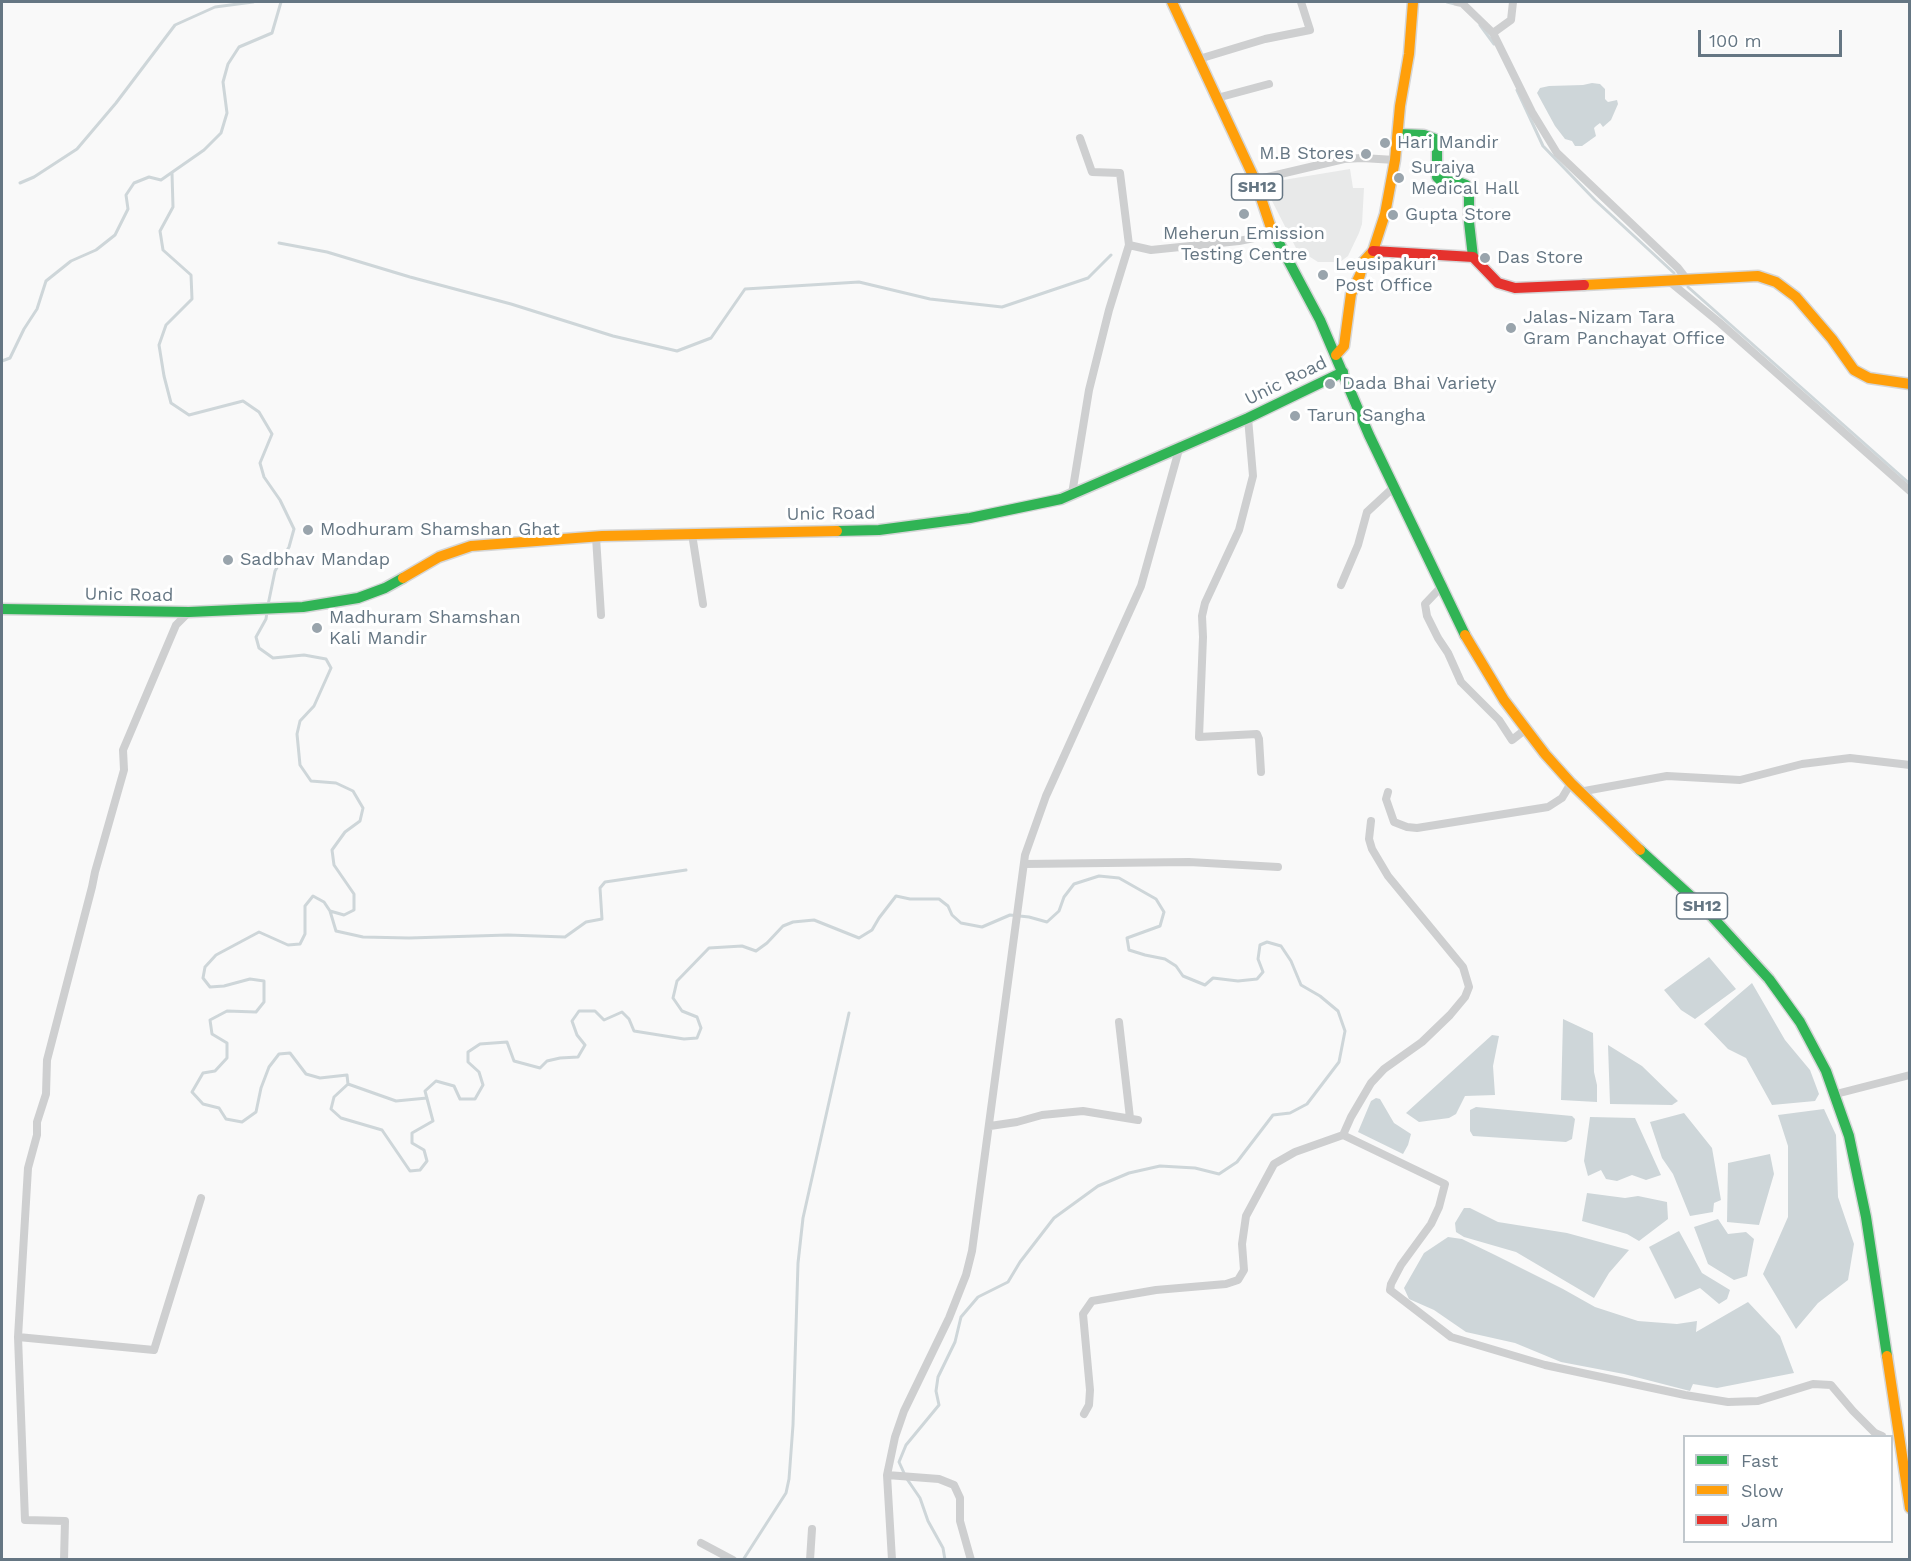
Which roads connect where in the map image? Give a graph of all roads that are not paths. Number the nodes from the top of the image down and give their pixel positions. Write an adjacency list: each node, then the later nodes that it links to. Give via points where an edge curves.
1 (1172, 2): 7 (main road, SH12)
2 (1301, 2): 7 (street, via 1310,30)
3 (1413, 2): 10 (main road)
4 (1457, 2): 6 (street)
5 (1513, 2): 6 (street, via 1511,20)
6 (1493, 33): 18 (street, via 1557,153)
7 (1199, 59): 9 (main road, SH12)
8 (1269, 84): 9 (street)
9 (1217, 98): 13 (main road, SH12)
10 (1398, 134): 12 (main road); 17 (main road, via 1435,139 1438,179 1466,185)
11 (1080, 138): 15 (street, via 1092,172 1120,173)
12 (1395, 160): 13 (street, via 1344,159); 16 (main road)
13 (1255, 180): 14 (main road, SH12)
14 (1272, 232): 15 (street, via 1239,241 1151,250); 20 (main road, SH12)
15 (1129, 245): 27 (street, via 1089,390)
16 (1373, 251): 17 (main road); 20 (main road, via 1362,262 1352,294 1344,346)
17 (1473, 257): 19 (main road, via 1498,283 1515,288)
18 (1688, 281): 19 (main road); 22 (main road, via 1758,276 1776,282 1796,297 1854,370 1869,378)
19 (1670, 282): 26 (street)
20 (1336, 355): 21 (main road, SH12)
21 (1343, 372): 23 (main road, Unic Road); 25 (main road, SH12)
22 (1910, 384)
23 (1248, 418): 24 (main road, Unic Road); 38 (street, via 1252,476 1239,530 1202,616 1199,737 1257,734)
24 (1180, 446): 27 (main road, Unic Road); 43 (street, via 1141,586 1046,796)
25 (1394, 487): 30 (street, via 1367,512); 31 (main road, SH12)
26 (1910, 491)
27 (1072, 494): 28 (main road, Unic Road, via 970,518 879,530)
28 (692, 534): 29 (main road, Unic Road); 32 (street)
29 (596, 537): 34 (main road, Unic Road, via 471,546 439,557 385,588 357,598 303,607); 35 (street)
30 (1341, 585)
31 (1443, 585): 36 (main road, SH12, via 1469,642); 36 (street, via 1425,604 1427,616 1461,682 1499,720 1512,740)
32 (703, 604)
33 (2, 609): 34 (main road, Unic Road)
34 (189, 612): 51 (street, via 176,625 123,750 124,770 47,1060 46,1094 28,1168)
35 (601, 615)
36 (1526, 729): 39 (main road, SH12)
37 (1910, 765): 41 (street, via 1850,758 1802,764 1740,780 1667,776)
38 (1261, 772)
39 (1571, 783): 40 (street, via 1562,798 1548,807 1417,828 1394,822 1386,799); 41 (main road, SH12)
40 (1388, 792)
41 (1580, 792): 47 (main road, SH12, via 1706,910 1769,979 1800,1022)
42 (1371, 821): 49 (street, via 1372,849 1388,876 1463,967 1469,987 1465,997 1436,1029 1371,1083)
43 (1024, 864): 44 (street, via 1189,862); 48 (street)
44 (1278, 867)
45 (1119, 1022): 48 (street, via 1134,1119 1083,1111)
46 (1910, 1075): 47 (street)
47 (1836, 1094): 54 (main road, SH12, via 1866,1217)
48 (990, 1126): 56 (street, via 966,1275 904,1412 895,1437)
49 (1343, 1135): 52 (street, via 1274,1164 1246,1216 1244,1270 1238,1280 1092,1301 1083,1314 1090,1390); 53 (street, via 1445,1184 1431,1224 1401,1265 1390,1290 1451,1337 1545,1365 1728,1402 1758,1401 1813,1384 1831,1385)
50 (201, 1198): 51 (street, via 154,1350)
51 (18, 1337): 60 (street, via 25,1520 65,1521)
52 (1084, 1414)
53 (1878, 1435)
54 (1896, 1444): 55 (main road, SH12)
55 (1906, 1461): 57 (main road, SH12)
56 (892, 1476): 63 (street); 64 (street, via 939,1479 954,1485)
57 (1910, 1508)
58 (812, 1529): 62 (street)
59 (701, 1544): 61 (street)
60 (64, 1560)
61 (733, 1560)
62 (810, 1560)
63 (892, 1560)
64 (971, 1560)

